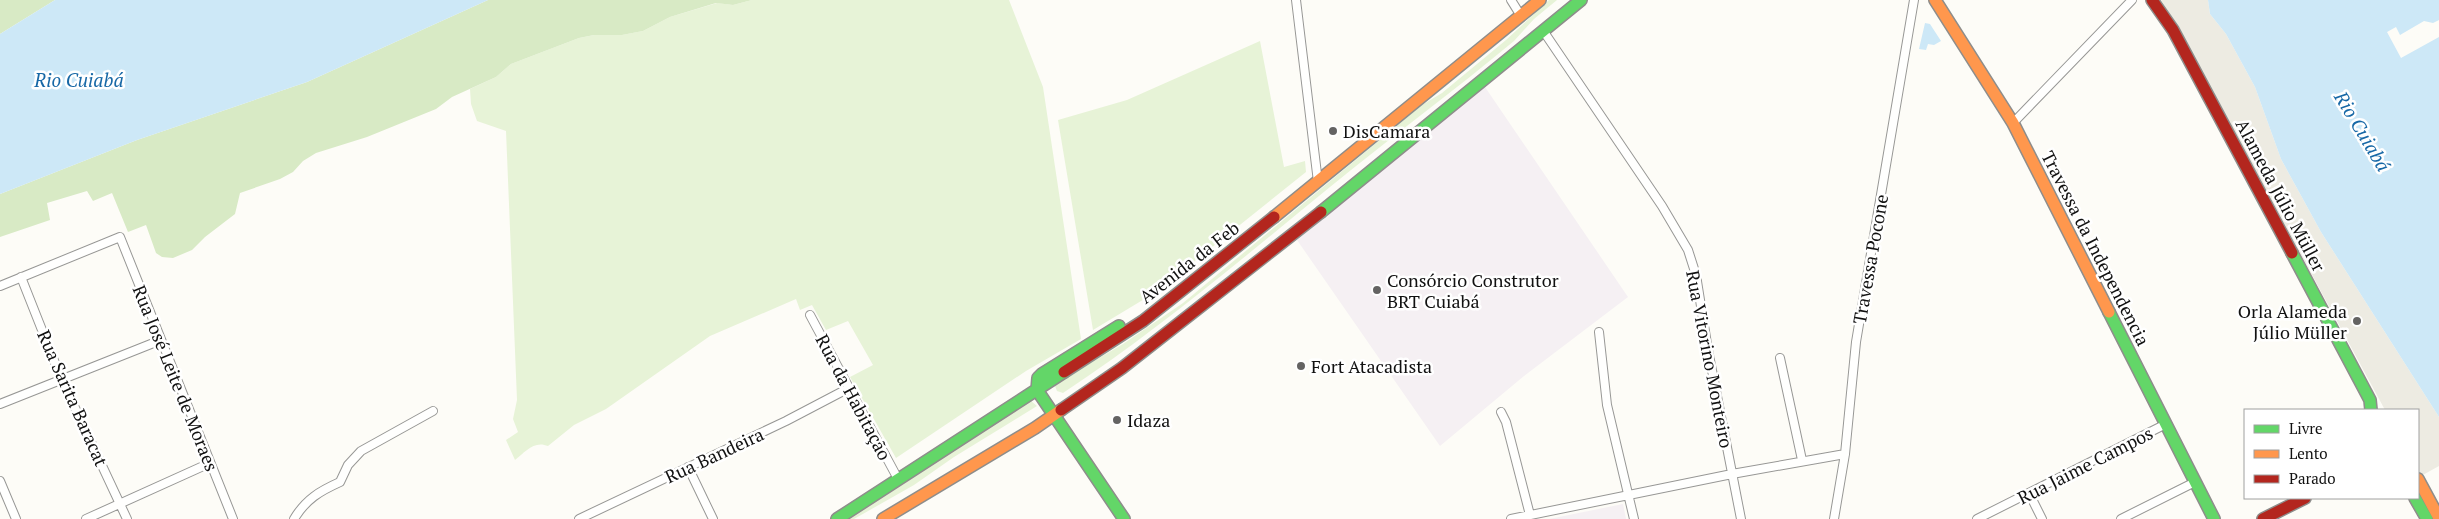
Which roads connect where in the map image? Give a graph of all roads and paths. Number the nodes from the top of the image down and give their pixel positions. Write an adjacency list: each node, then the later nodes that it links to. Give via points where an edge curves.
1 (1296, 0): 12 (street)
2 (1511, 0): 9 (street)
3 (1540, 0): 9 (main road, Avenida da Feb)
4 (1581, 0): 10 (main road)
5 (1914, 0): 28 (street, Travessa Pocone, via 1856,342)
6 (1934, 0): 11 (main road, Travessa da Independencia)
7 (2132, 0): 11 (street)
8 (2152, 0): 23 (main road, Alameda Júlio Müller, via 2173,30 2370,400)
9 (1521, 16): 12 (main road, Avenida da Feb)
10 (1544, 32): 26 (main road, via 1271,253 1122,368); 32 (street, Rua Vitorino Monteiro, via 1662,206 1688,250 1696,275)
11 (2013, 123): 27 (main road, Travessa da Independencia)
12 (1318, 182): 21 (main road, Avenida da Feb, via 1174,296 1141,312 1042,374)
13 (21, 277): 14 (street); 17 (street, Rua José Leite de Moraes, via 120,237); 19 (street, Rua Sarita Baracat)
14 (0, 286)
15 (810, 315): 20 (street, Rua da Habitação)
16 (1599, 332): 38 (street, via 1607,405)
17 (161, 340): 19 (street); 30 (street, Rua José Leite de Moraes)
18 (1780, 358): 29 (street)
19 (61, 378): 22 (street); 41 (street, Rua Sarita Baracat)
20 (848, 388): 31 (street, Rua Bandeira); 33 (street, Rua da Habitação)
21 (1037, 390): 26 (main road); 33 (main road)
22 (0, 404)
23 (2371, 409)
24 (433, 411): 48 (street, via 361,451 340,482 316,493)
25 (1501, 412): 42 (street)
26 (1053, 416): 52 (main road); 53 (main road)
27 (2166, 424): 36 (main road, Travessa da Independencia); 37 (street, Rua Jaime Campos)
28 (1845, 454): 29 (street); 57 (street, Travessa Pocone)
29 (1802, 460): 32 (street)
30 (210, 463): 41 (street); 47 (street, Rua José Leite de Moraes)
31 (688, 467): 49 (street, Rua Bandeira); 50 (street)
32 (1732, 474): 38 (street); 56 (street, Rua Vitorino Monteiro)
33 (898, 479): 51 (main road)
34 (0, 481): 44 (street)
35 (2419, 481): 43 (main road)
36 (2195, 482): 60 (street); 61 (main road, Travessa da Independencia)
37 (2029, 493): 58 (street, Rua Jaime Campos); 59 (street)
38 (1630, 496): 42 (street); 55 (street)
39 (2303, 499): 62 (main road)
40 (2416, 499): 63 (main road)
41 (121, 504): 45 (street); 46 (street, Rua Sarita Baracat)
42 (1530, 515): 54 (street)
43 (2439, 518)
44 (16, 519)
45 (86, 519)
46 (127, 519)
47 (233, 519)
48 (294, 519)
49 (579, 519)
50 (713, 519)
51 (837, 519)
52 (883, 519)
53 (1124, 519)
54 (1511, 519)
55 (1634, 519)
56 (1741, 519)
57 (1834, 519)
58 (1977, 519)
59 (2042, 519)
60 (2121, 519)
61 (2214, 519)
62 (2263, 519)
63 (2427, 519)

